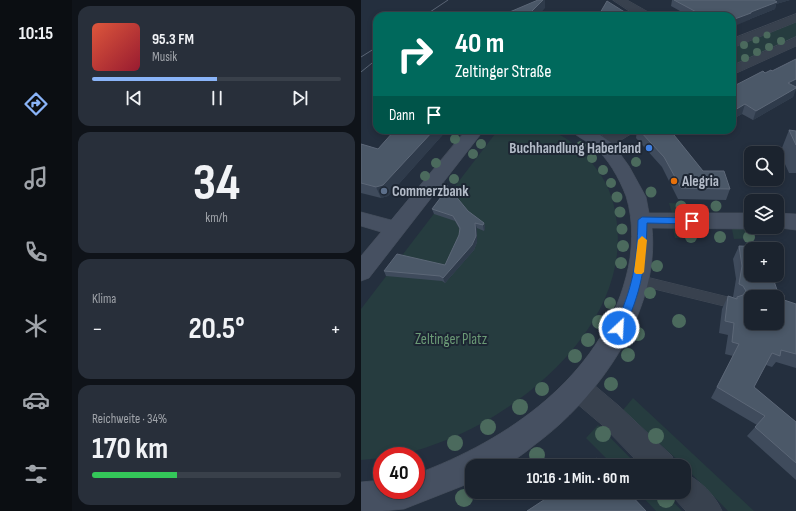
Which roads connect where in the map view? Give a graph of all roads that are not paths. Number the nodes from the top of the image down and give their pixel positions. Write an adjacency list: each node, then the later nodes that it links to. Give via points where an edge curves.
1 (619, 0): 2 (street)
2 (639, 12)
3 (796, 18): 5 (street)
4 (796, 41): 6 (street)
5 (736, 42)
6 (736, 69)
7 (472, 134): 16 (street)
8 (586, 134): 10 (street)
9 (618, 134): 10 (street)
10 (601, 144): 12 (street, via 627,176 637,197)
11 (361, 219): 16 (street)
12 (642, 220): 13 (street); 18 (street)
13 (744, 221)
14 (784, 222): 15 (street)
15 (796, 222)
16 (396, 229): 17 (street)
17 (361, 272)
18 (638, 280): 19 (lane); 20 (street, via 619,328 596,366)
19 (733, 303)
20 (578, 388): 21 (street); 22 (street, via 526,435)
21 (655, 459)
22 (425, 488)
23 (691, 495): 26 (street)
24 (373, 497): 25 (street)
25 (361, 498)
26 (707, 511)

